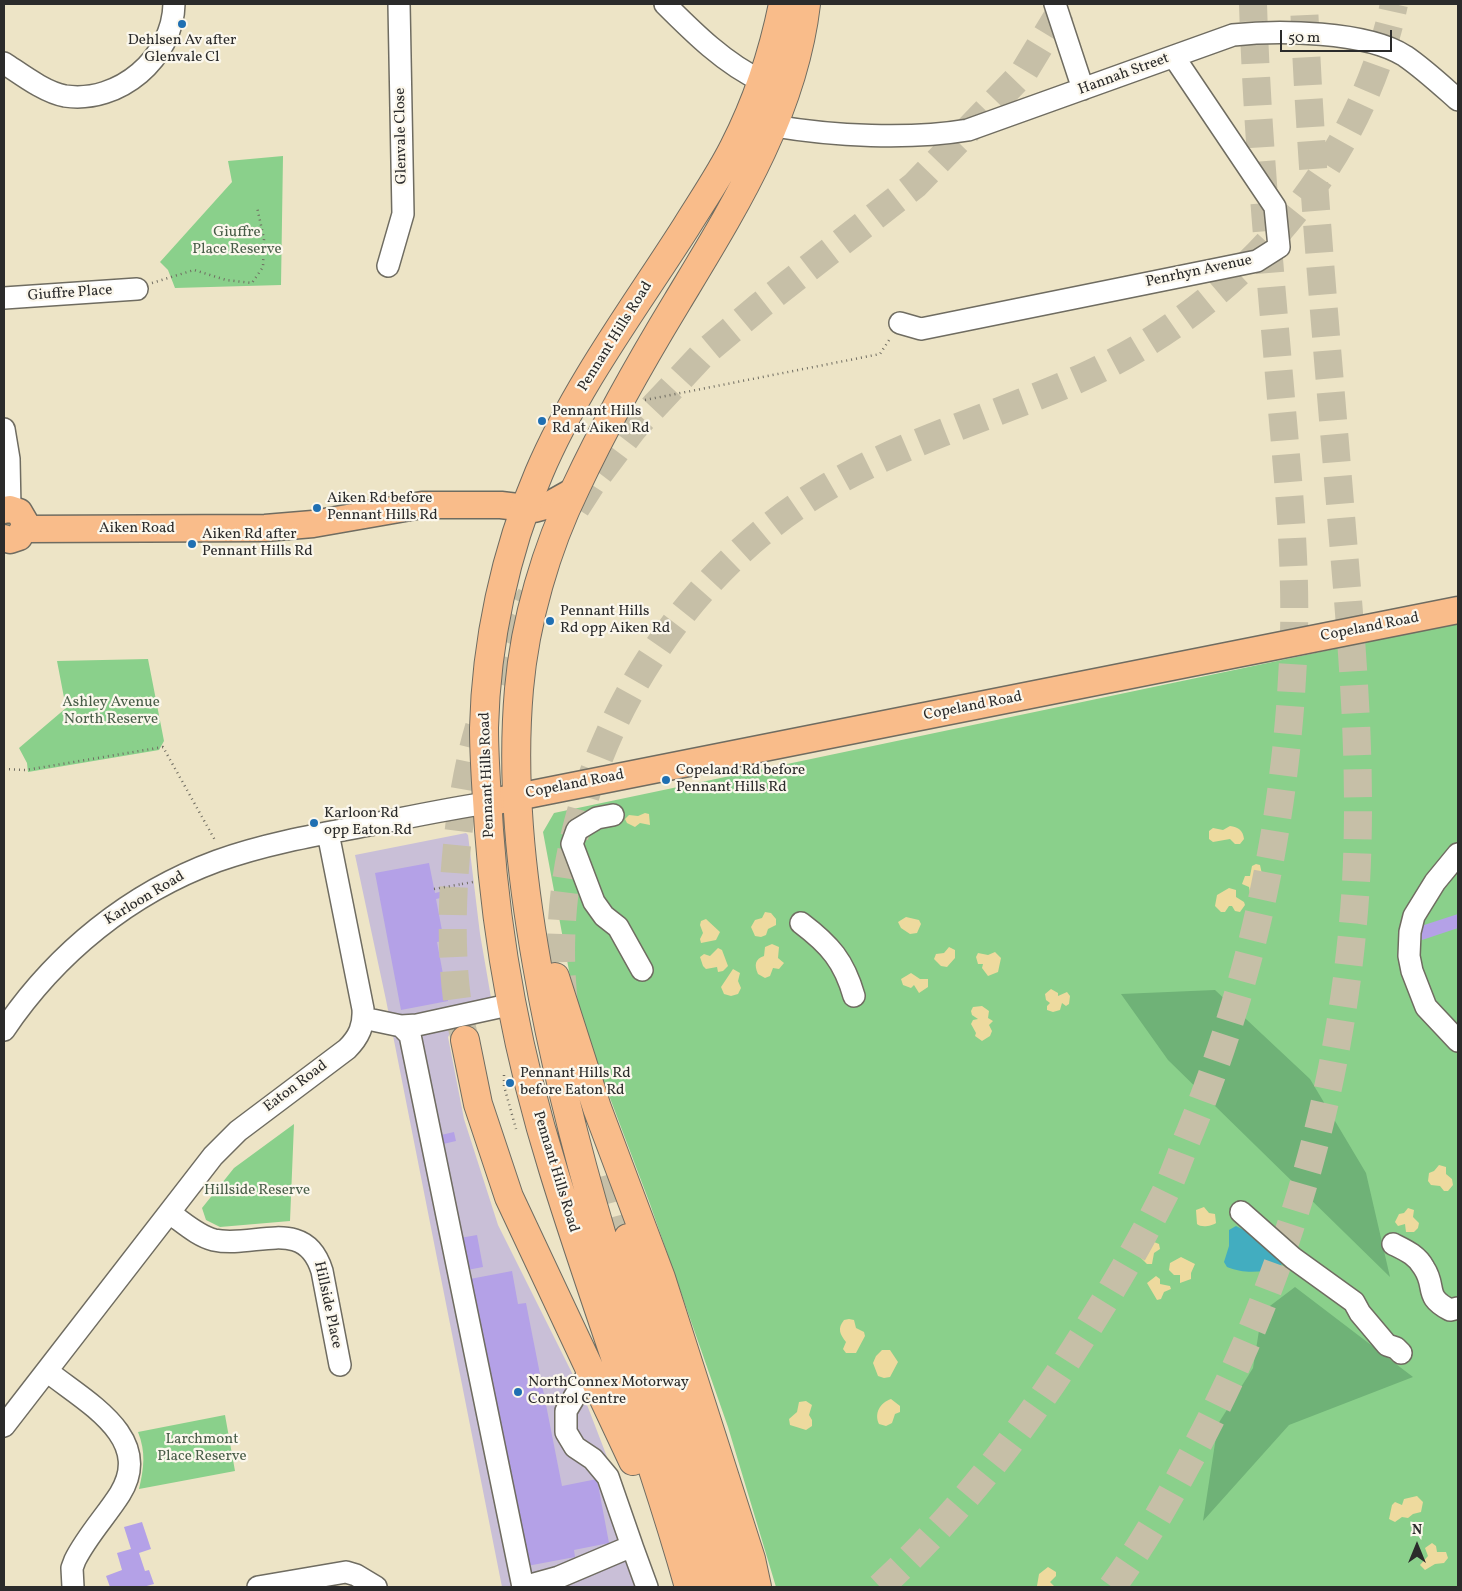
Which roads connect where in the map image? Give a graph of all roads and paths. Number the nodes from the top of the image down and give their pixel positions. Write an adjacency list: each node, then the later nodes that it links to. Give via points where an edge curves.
1 (174, 4): 10 (street, via 167,40 156,57 132,80 108,91 63,96)
2 (399, 4): 16 (street, Glenvale Close, via 403,214)
3 (665, 4): 11 (street, via 746,74)
4 (783, 4): 11 (highway, Pennant Hills Road)
5 (806, 4): 8 (highway, Pennant Hills Road)
6 (813, 4): 8 (main road)
7 (1055, 4): 12 (street)
8 (802, 33): 14 (highway, Pennant Hills Road)
9 (1174, 57): 12 (street, Hannah Street); 13 (street, Hannah Street, via 1232,35 1247,33 1279,32 1368,40 1404,55); 19 (street, Penrhyn Avenue, via 1275,207 1279,247 1257,261 940,326 921,329)
10 (4, 63)
11 (762, 81): 23 (highway, Pennant Hills Road, via 725,164 579,396 551,448)
12 (1084, 89): 14 (street, Hannah Street, via 968,130 940,135)
13 (1458, 100)
14 (774, 126): 22 (highway, Pennant Hills Road, via 732,210 621,396)
15 (258, 207): 17 (path, via 264,239 263,267 252,283 226,280 194,270)
16 (388, 266)
17 (137, 289): 18 (street, Giuffre Place)
18 (4, 298)
19 (900, 323): 20 (path, via 880,354)
20 (638, 401)
21 (4, 429): 24 (street, via 9,459)
22 (574, 491): 23 (main road, Aiken Road, via 549,505); 25 (highway, Pennant Hills Road)
23 (525, 509): 24 (main road, Aiken Road, via 501,505 422,505 313,524 265,528); 25 (street, via 541,516 552,527); 29 (highway, Pennant Hills Road, via 502,595 489,663 484,726)
24 (11, 521)
25 (555, 537): 28 (highway, Pennant Hills Road, via 531,617 519,684 515,744)
26 (1458, 610): 28 (main road, Copeland Road)
27 (4, 769): 32 (path, via 26,770 163,747)
28 (517, 796): 29 (main road, Copeland Road); 34 (highway, Pennant Hills Road)
29 (487, 803): 31 (street); 40 (highway, Pennant Hills Road, via 497,914)
30 (613, 815): 38 (street, via 597,818 577,830 572,844 594,902 604,916 618,926)
31 (328, 833): 41 (street); 43 (street, Karloon Road, via 218,860 144,897 89,934 48,973)
32 (216, 842)
33 (1458, 854): 45 (street, via 1434,882 1414,916 1409,956 1426,1007)
34 (521, 860): 64 (highway, Pennant Hills Road, via 550,1042 579,1159 623,1309); 66 (highway, via 568,1023 664,1287 751,1559)
35 (477, 881): 36 (path, bridge)
36 (434, 889)
37 (801, 922): 39 (street, via 835,953 848,973)
38 (642, 970)
39 (854, 996)
40 (513, 1004): 42 (street); 56 (highway, Pennant Hills Road, via 529,1082 552,1167)
41 (363, 1018): 42 (street); 47 (street, Eaton Road, via 358,1035 347,1049 238,1131 214,1156)
42 (401, 1026): 61 (street, via 410,1035)
43 (4, 1030)
44 (465, 1040): 52 (highway, via 478,1104 509,1196)
45 (1458, 1041)
46 (1241, 1212): 51 (street, via 1293,1258 1354,1302 1360,1314 1387,1345)
47 (171, 1214): 53 (street, Hillside Place, via 205,1237 216,1240 287,1238 311,1248 322,1270); 54 (street, Eaton Road)
48 (628, 1238): 65 (highway, via 633,1267)
49 (1393, 1244): 50 (street, via 1418,1258 1425,1269 1432,1296 1439,1304 1450,1310)
50 (1458, 1308)
51 (1401, 1353)
52 (588, 1362): 56 (highway, via 632,1459); 57 (street, via 588,1374 566,1411 566,1432 575,1447 593,1459 608,1477)
53 (340, 1365)
54 (47, 1371): 55 (street, Eaton Road); 58 (street, via 114,1424 124,1438 129,1456 121,1492 75,1560)
55 (4, 1426)
56 (674, 1540): 63 (highway, Pennant Hills Road)
57 (632, 1546): 61 (street, via 559,1577); 62 (street)
58 (73, 1587)
59 (258, 1587): 60 (street, via 346,1572)
60 (376, 1587)
61 (523, 1587)
62 (647, 1587)
63 (689, 1587)
64 (717, 1587)
65 (738, 1587)
66 (757, 1587)

